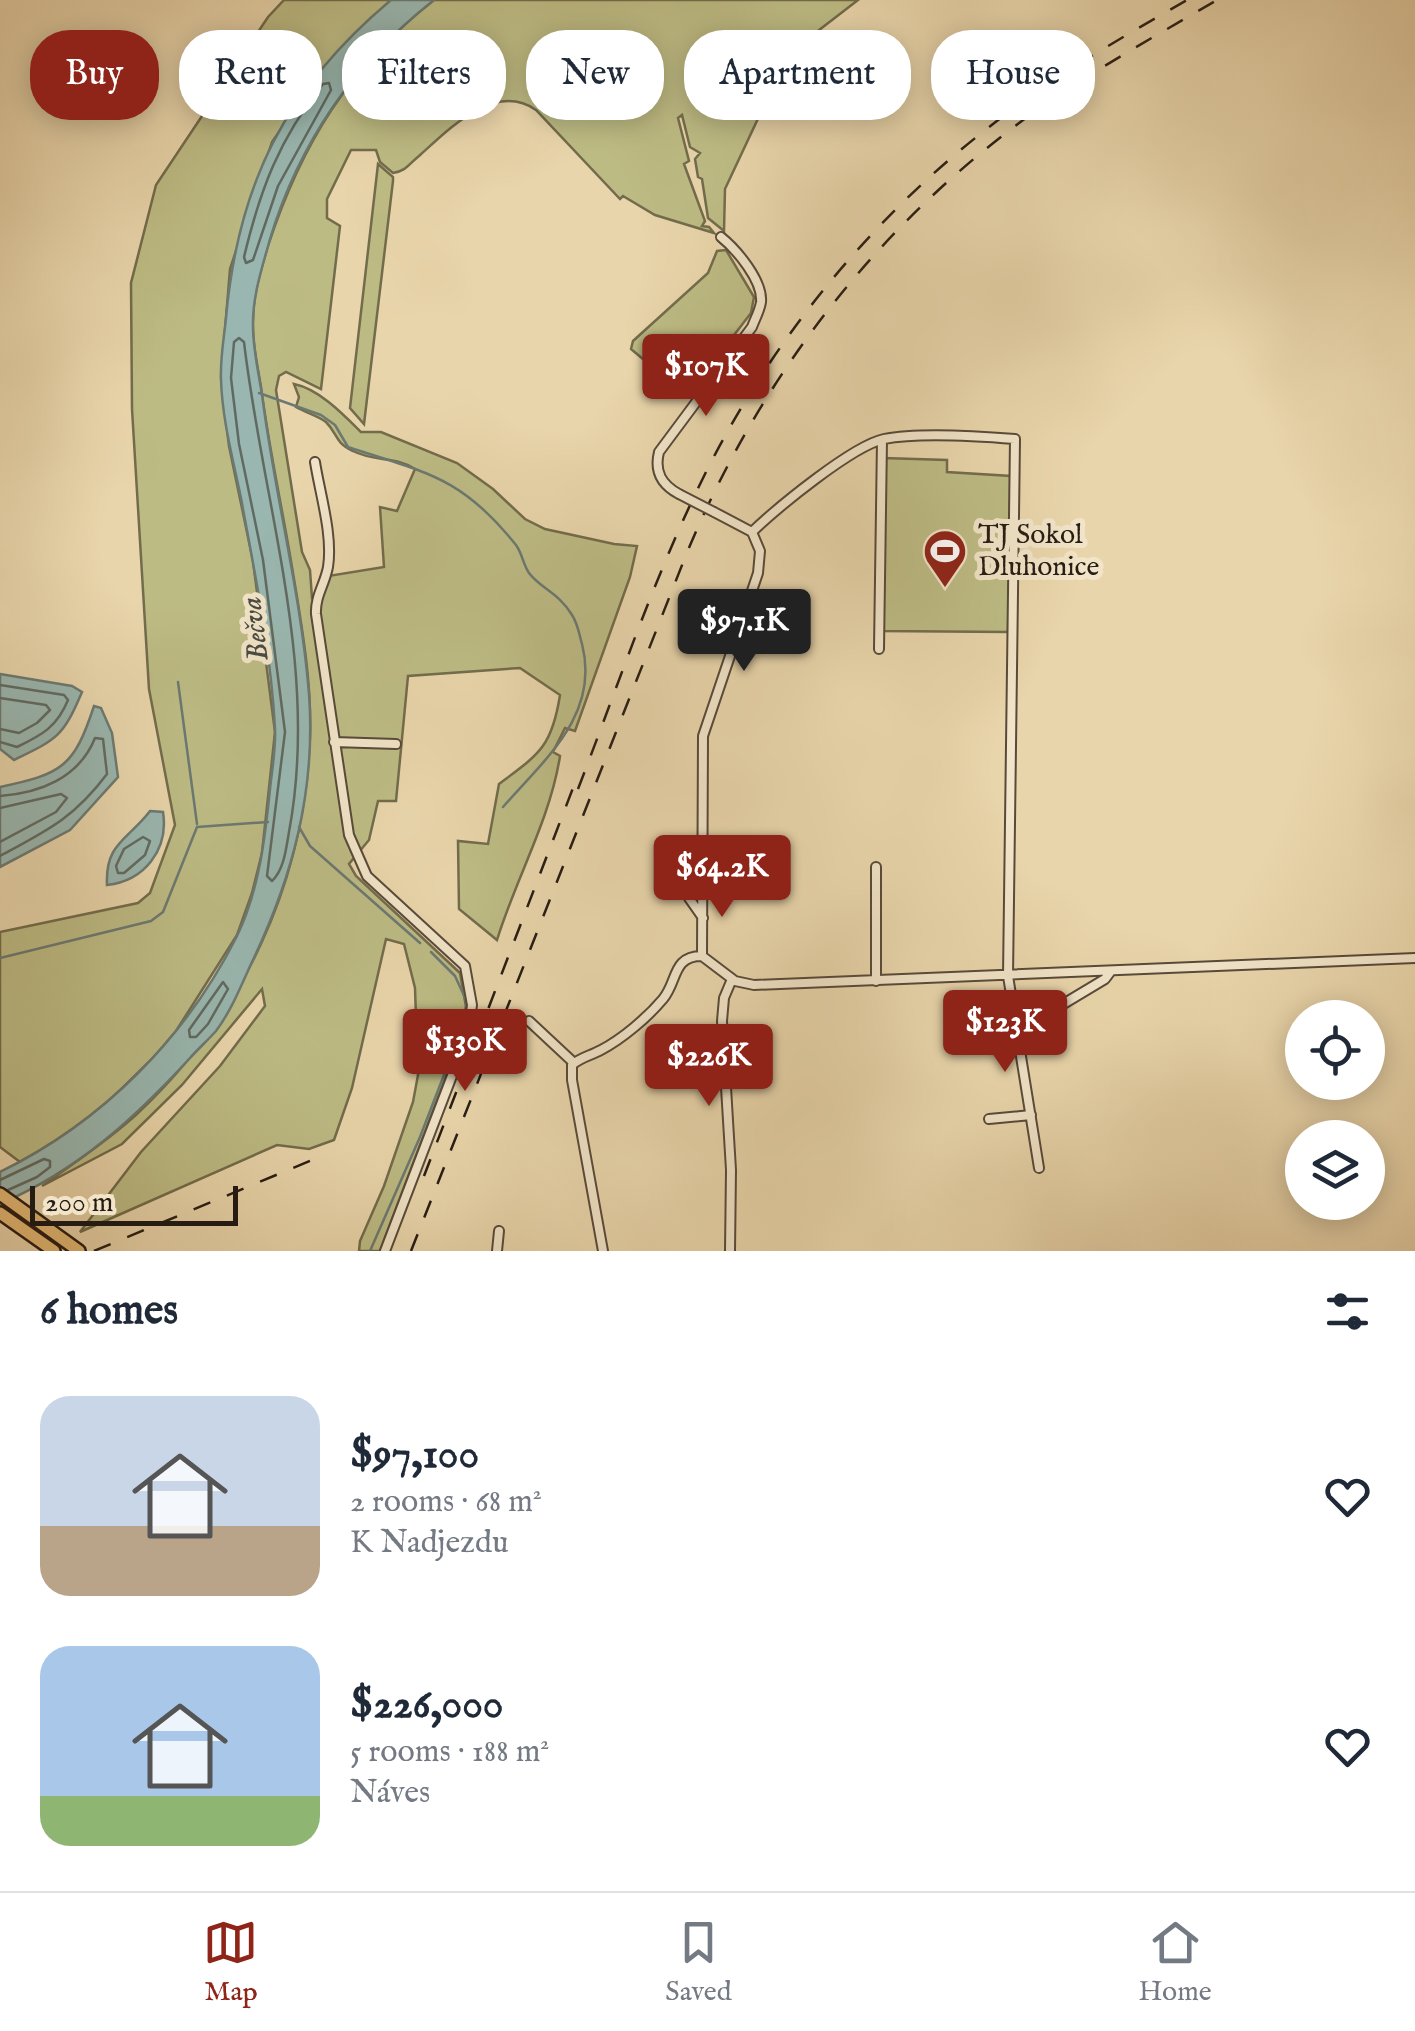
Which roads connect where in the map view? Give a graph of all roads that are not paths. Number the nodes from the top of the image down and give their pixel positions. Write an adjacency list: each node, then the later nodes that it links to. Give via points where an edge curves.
1 (721, 237): 4 (street, bridge, via 759,286 761,303 752,327 656,463 660,478 680,494)
2 (882, 440): 4 (street, via 852,455); 5 (street); 14 (street, via 1015,439)
3 (315, 462): 6 (street, via 328,554 316,608)
4 (752, 532): 9 (street, via 760,566 704,736)
5 (879, 649)
6 (334, 742): 7 (street); 28 (street, via 349,836 362,868 466,966 472,999 471,1024)
7 (396, 744)
8 (876, 867): 16 (street)
9 (703, 882): 10 (street); 10 (street, via 692,886 688,898)
10 (703, 918): 11 (street)
11 (702, 956): 15 (street); 19 (street, via 679,964 667,994 642,1019)
12 (1415, 958): 13 (street)
13 (1111, 970): 14 (street); 18 (street)
14 (1008, 976): 16 (street); 18 (street)
15 (732, 979): 16 (street, via 754,985); 31 (street, via 722,1021)
16 (876, 981)
17 (529, 1021): 19 (street)
18 (1019, 1043): 20 (street)
19 (574, 1063): 30 (street)
20 (1030, 1115): 21 (street); 22 (street)
21 (990, 1119)
22 (1039, 1168)
23 (0, 1194): 27 (highway)
24 (0, 1212): 26 (highway)
25 (499, 1231): 29 (street)
26 (54, 1251)
27 (79, 1251)
28 (385, 1251)
29 (497, 1251)
30 (604, 1251)
31 (730, 1251)

